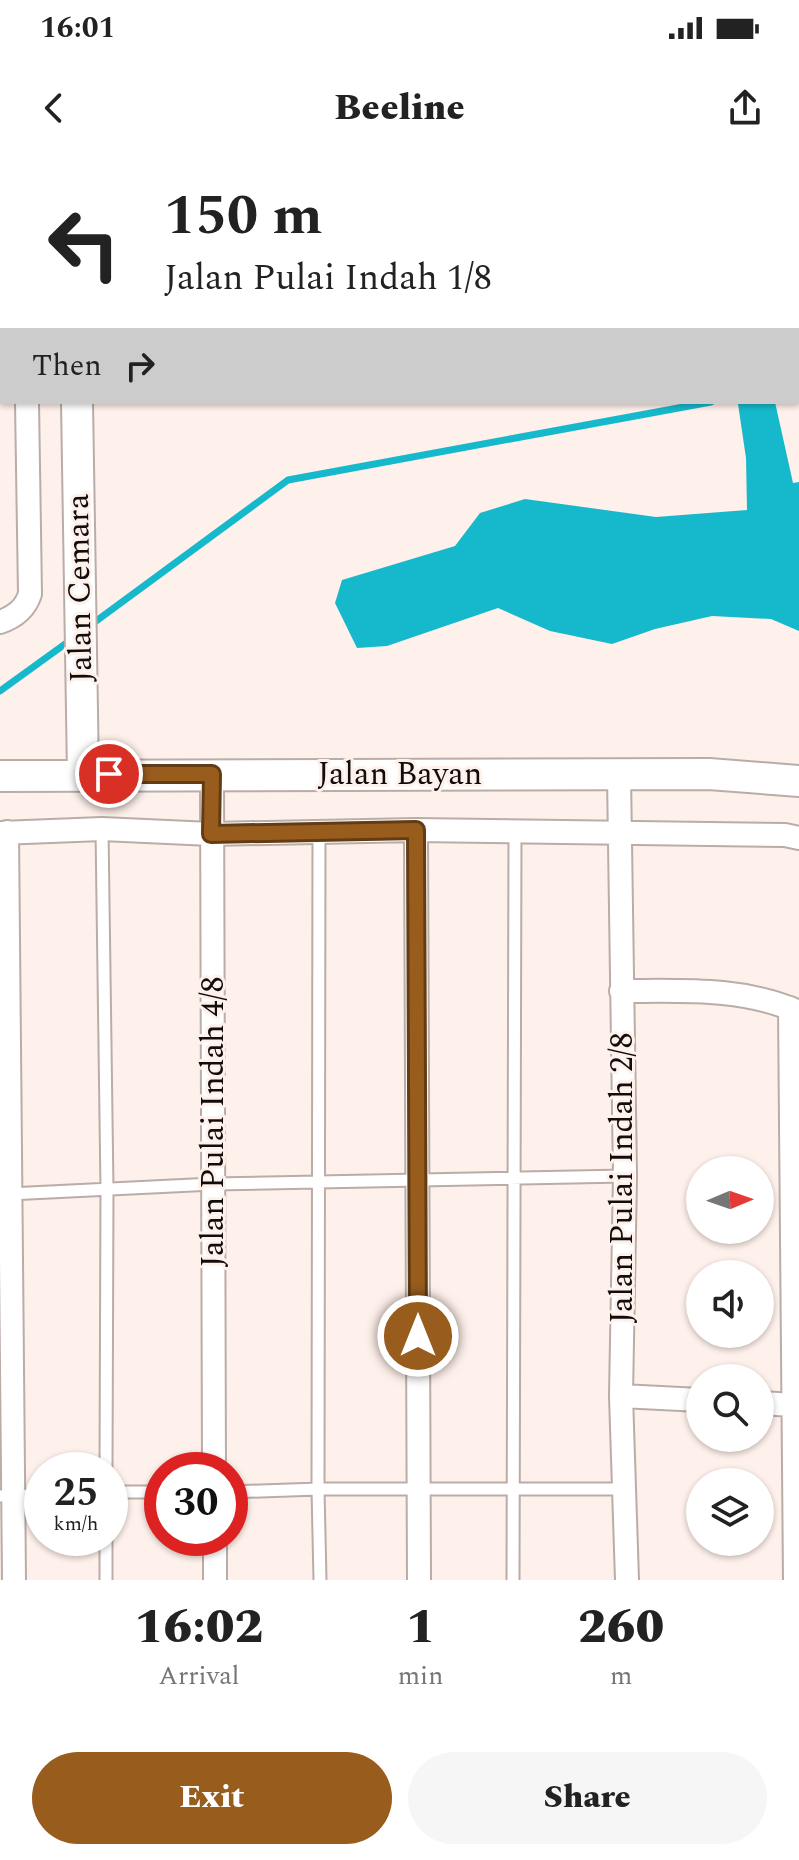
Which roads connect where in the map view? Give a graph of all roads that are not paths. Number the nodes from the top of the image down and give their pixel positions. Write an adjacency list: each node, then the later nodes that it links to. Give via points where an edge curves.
1 (27, 404): 3 (street, via 30,594 26,605)
2 (77, 404): 4 (street, Jalan Cemara)
3 (0, 622)
4 (83, 774): 5 (street, Jalan Bayan); 7 (street, Jalan Bayan)
5 (212, 774): 6 (street, Jalan Bayan); 15 (street, Jalan Pulai Indah 4/8)
6 (619, 775): 8 (street, Jalan Bayan); 11 (street, Jalan Pulai Indah 2/8)
7 (0, 776)
8 (799, 781)
9 (102, 829): 14 (street); 15 (street); 24 (lane)
10 (416, 830): 12 (street); 13 (street); 22 (street)
11 (619, 831): 13 (street); 16 (street); 17 (street, Jalan Pulai Indah 2/8)
12 (319, 832): 15 (street); 21 (lane)
13 (515, 832): 20 (lane)
14 (3, 833): 25 (street)
15 (211, 834): 23 (street, Jalan Pulai Indah 4/8)
16 (799, 838)
17 (621, 991): 18 (street, via 736,994); 19 (street, Jalan Pulai Indah 2/8)
18 (795, 1010): 29 (street)
19 (625, 1176): 20 (lane); 26 (street, Jalan Pulai Indah 2/8)
20 (516, 1178): 22 (lane); 35 (lane)
21 (319, 1181): 22 (lane); 23 (lane); 33 (lane)
22 (417, 1181): 34 (street)
23 (213, 1184): 24 (lane); 31 (street, Jalan Pulai Indah 4/8)
24 (107, 1189): 25 (lane); 30 (lane)
25 (5, 1194): 38 (street)
26 (621, 1396): 27 (street); 36 (street, Jalan Pulai Indah 2/8)
27 (686, 1399)
28 (774, 1404): 29 (street)
29 (794, 1405): 32 (street)
30 (106, 1452)
31 (214, 1452)
32 (797, 1484): 48 (street)
33 (318, 1489): 34 (lane); 37 (lane); 44 (lane)
34 (418, 1489): 35 (lane); 45 (street)
35 (515, 1489): 36 (lane); 46 (lane)
36 (625, 1489): 47 (street, Jalan Pulai Indah 2/8)
37 (248, 1491)
38 (7, 1496): 41 (street)
39 (106, 1556): 42 (lane)
40 (215, 1556): 43 (street)
41 (14, 1580)
42 (106, 1580)
43 (215, 1580)
44 (320, 1580)
45 (419, 1580)
46 (513, 1580)
47 (627, 1580)
48 (795, 1580)

